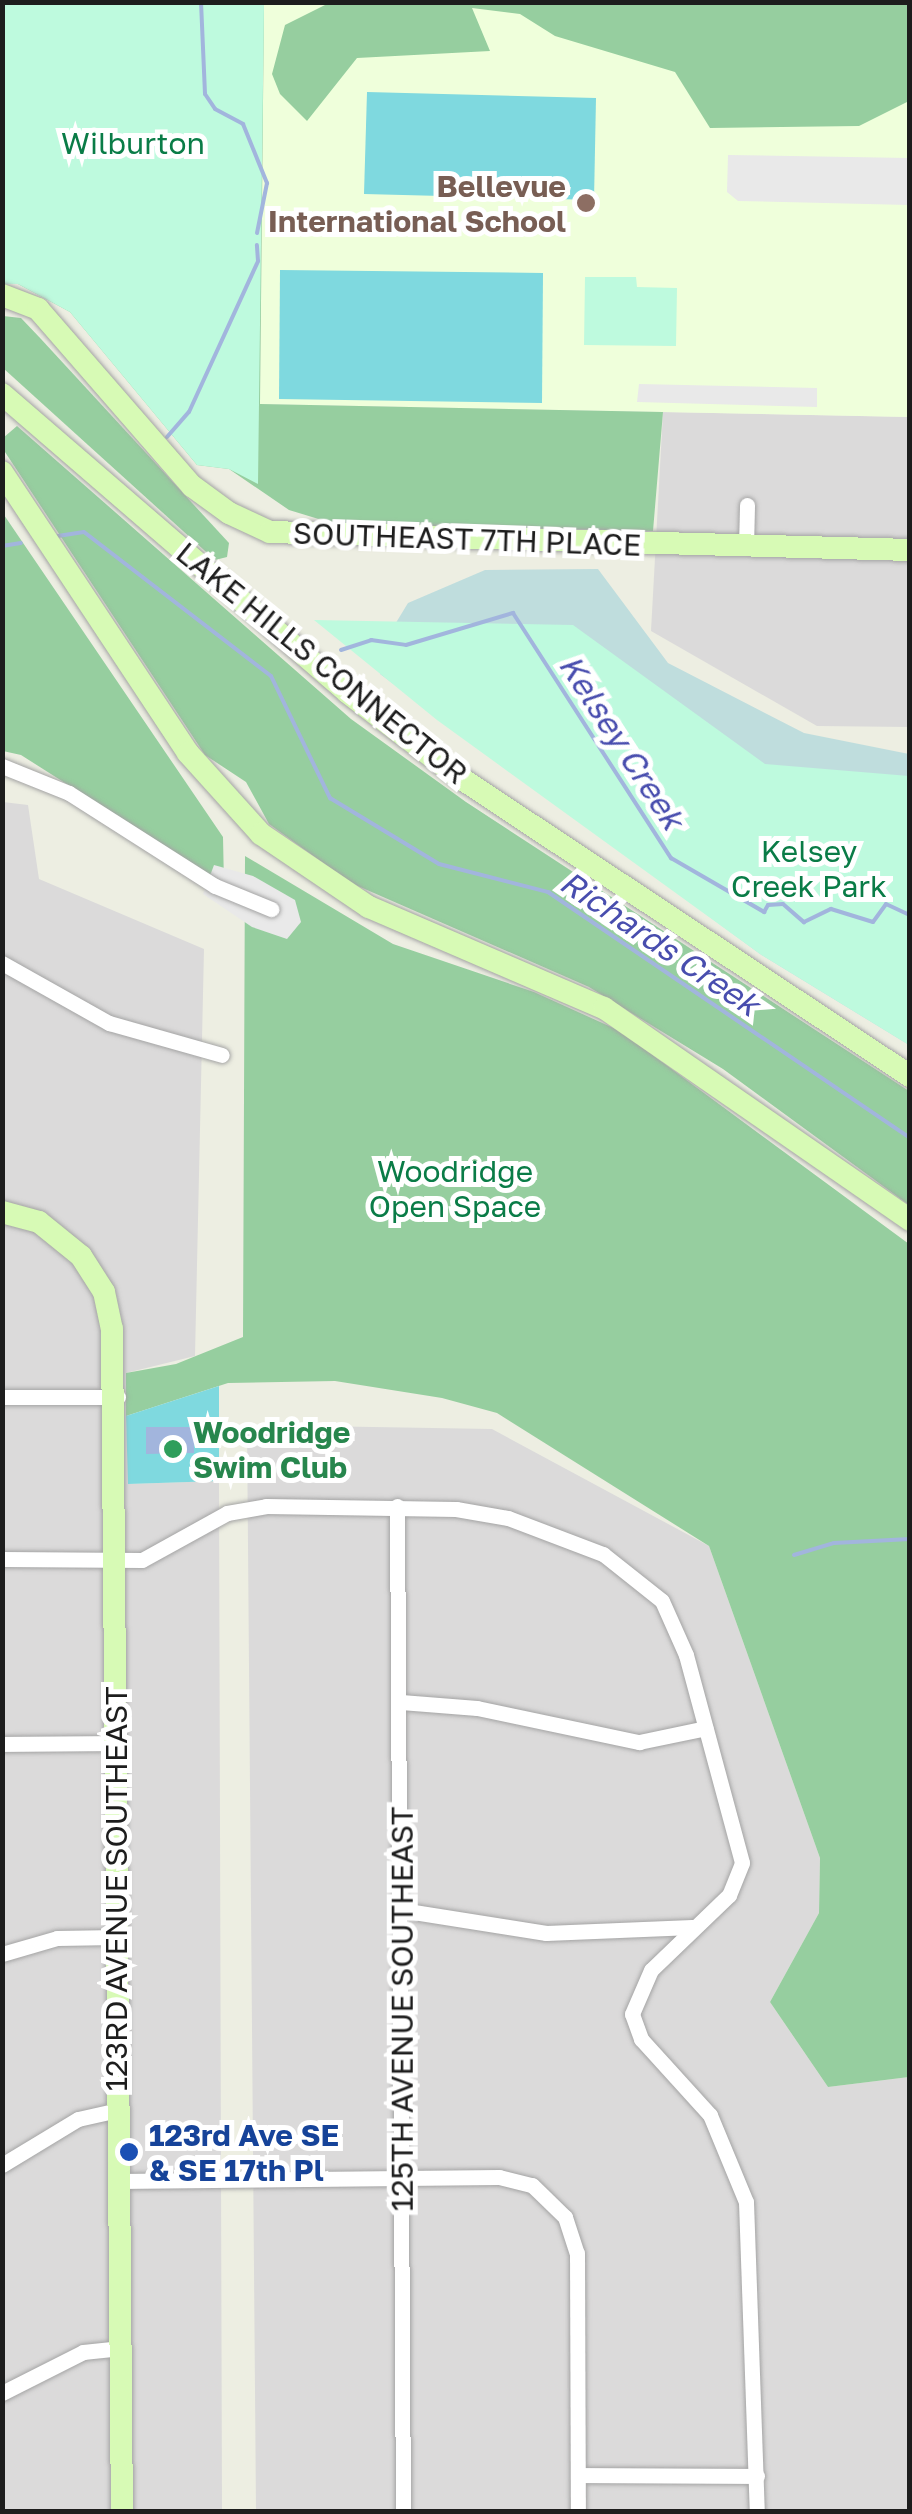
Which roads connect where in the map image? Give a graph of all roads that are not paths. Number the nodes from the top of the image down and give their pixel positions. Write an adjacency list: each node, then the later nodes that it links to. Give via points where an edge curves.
1 (2, 295): 5 (street, SOUTHEAST 7TH PLACE, via 38,309 192,486 270,532)
2 (2, 394): 11 (street, LAKE HILLS CONNECTOR, via 307,658 456,774)
3 (2, 472): 13 (street, via 188,753 261,834 369,908 604,1008)
4 (747, 505): 5 (street)
5 (746, 547): 6 (street, SOUTHEAST 7TH PLACE)
6 (910, 550)
7 (2, 766): 8 (street, via 70,793 215,886)
8 (271, 909)
9 (2, 963): 10 (street, via 109,1022)
10 (222, 1055)
11 (910, 1076)
12 (2, 1212): 15 (street, 123RD AVENUE SOUTHEAST, via 39,1222 94,1271 110,1312)
13 (910, 1220)
14 (2, 1396): 15 (street)
15 (116, 1397): 18 (street, 123RD AVENUE SOUTHEAST)
16 (397, 1506): 18 (street, via 246,1508 210,1521 155,1556); 19 (street, 125TH AVENUE SOUTHEAST); 20 (street, via 508,1518 634,1573 662,1601)
17 (2, 1559): 18 (street)
18 (114, 1560): 21 (street, 123RD AVENUE SOUTHEAST)
19 (401, 1702): 20 (street, via 477,1708 639,1742); 23 (street, 125TH AVENUE SOUTHEAST)
20 (706, 1728): 24 (street, via 742,1863 729,1895)
21 (115, 1743): 22 (street); 25 (street, 123RD AVENUE SOUTHEAST)
22 (2, 1744)
23 (401, 1910): 24 (street, via 546,1933); 29 (street, 125TH AVENUE SOUTHEAST)
24 (692, 1926): 34 (street, via 638,1988 632,2014 641,2039 710,2115 741,2183 752,2247)
25 (116, 1937): 26 (street, via 57,1938); 27 (street, 123RD AVENUE SOUTHEAST)
26 (2, 1954)
27 (118, 2110): 28 (street, via 78,2119); 30 (street, 123RD AVENUE SOUTHEAST)
28 (2, 2165)
29 (403, 2177): 30 (street); 33 (street, via 499,2177 532,2184 551,2198 577,2253); 36 (street, 125TH AVENUE SOUTHEAST)
30 (118, 2180): 31 (street, 123RD AVENUE SOUTHEAST)
31 (120, 2348): 32 (street, via 83,2352); 35 (street, 123RD AVENUE SOUTHEAST)
32 (2, 2393)
33 (578, 2475): 34 (street); 37 (street)
34 (757, 2476): 38 (street)
35 (122, 2512)
36 (403, 2512)
37 (578, 2512)
38 (757, 2512)

